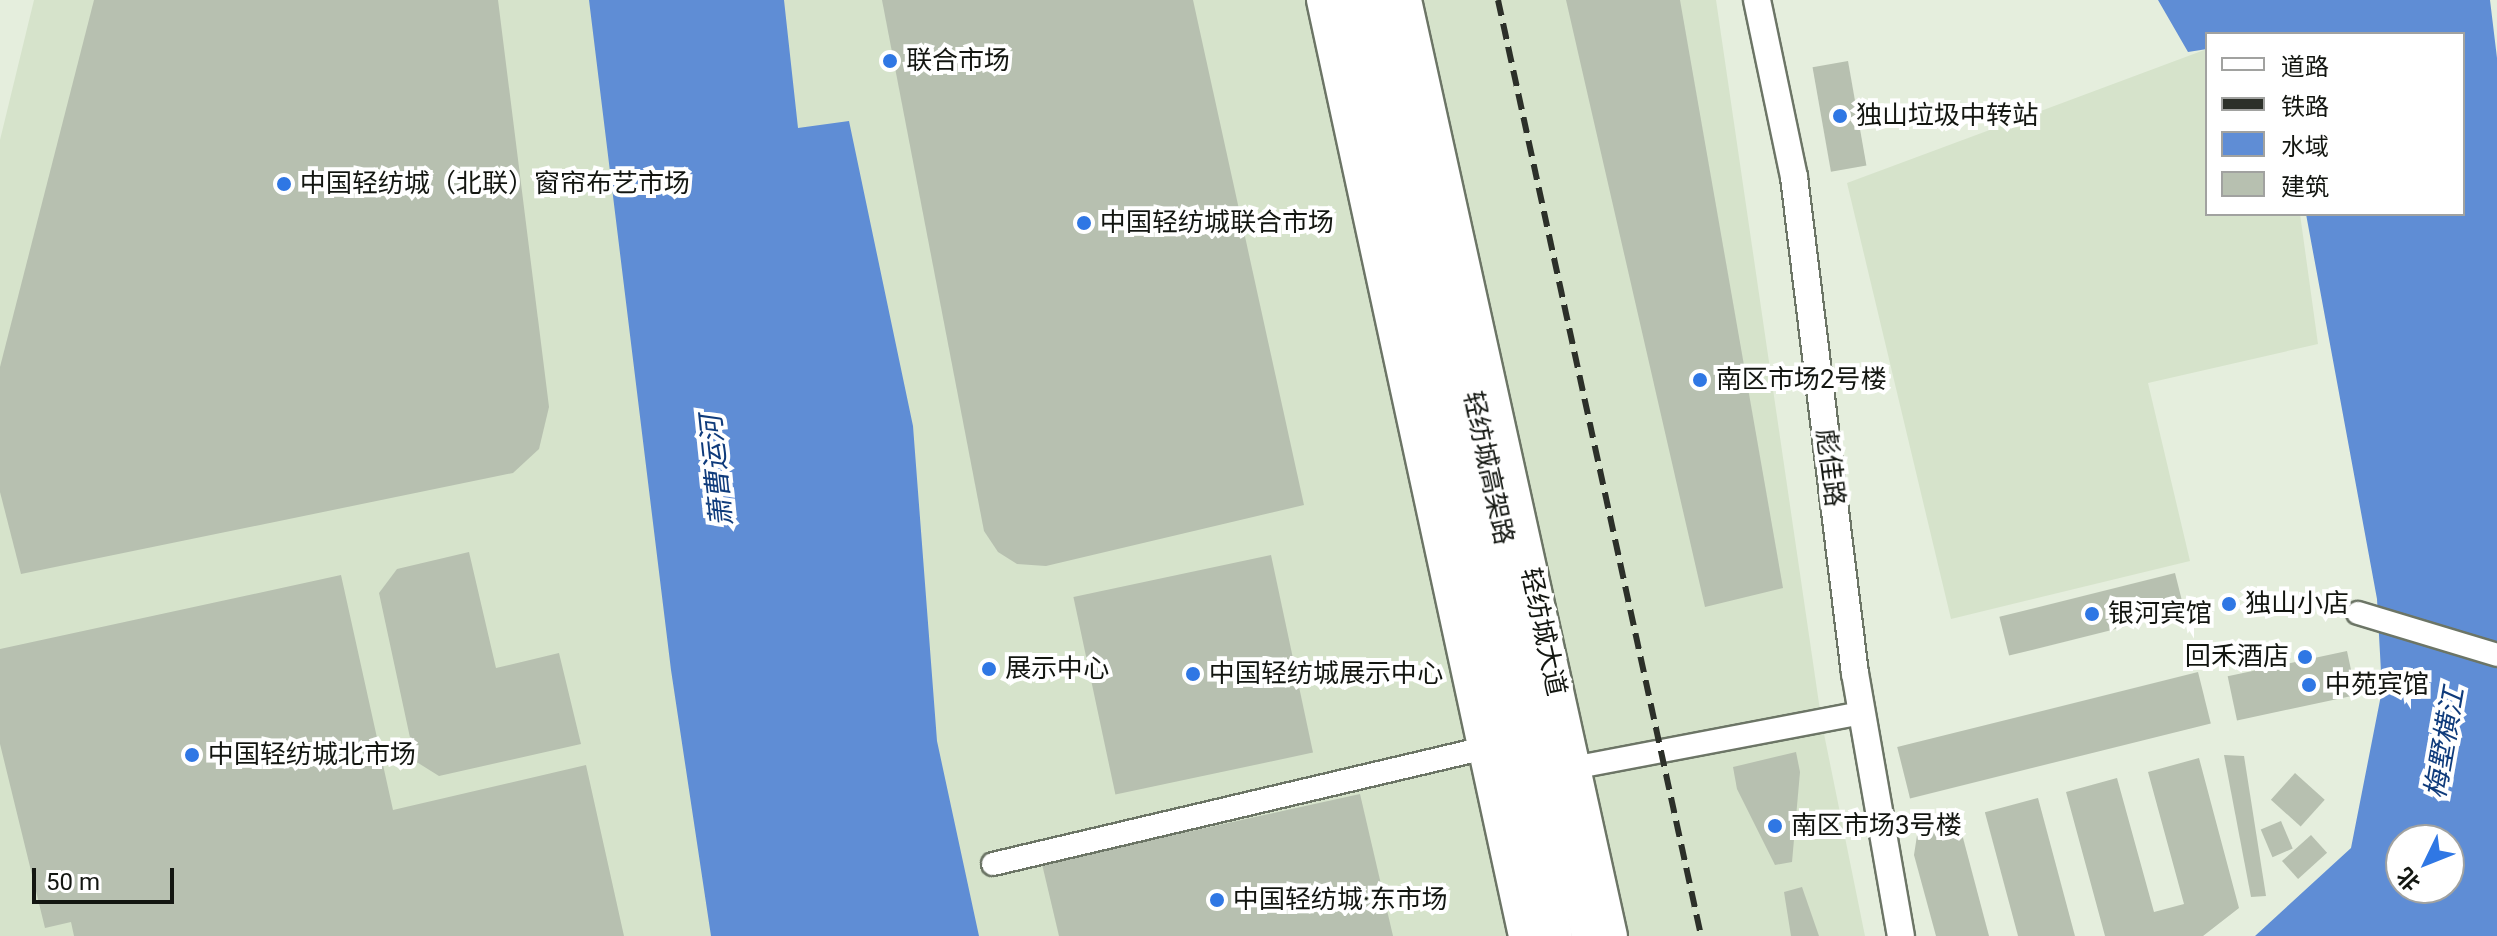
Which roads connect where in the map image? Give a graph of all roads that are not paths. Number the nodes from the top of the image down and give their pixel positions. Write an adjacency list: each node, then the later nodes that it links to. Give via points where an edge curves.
1 (1324, 0): 9 (main road)
2 (1354, 0): 13 (highway, 轻纺城高架路)
3 (1386, 0): 14 (highway, 轻纺城高架路)
4 (1404, 0): 10 (main road, 轻纺城大道)
5 (1757, 0): 8 (street, 彪佳路, via 1794,177)
6 (2358, 613): 7 (street)
7 (2497, 655)
8 (1862, 713): 10 (street); 16 (street, 彪佳路)
9 (1485, 748): 11 (street); 12 (main road)
10 (1573, 768): 15 (main road, 轻纺城大道)
11 (993, 864)
12 (1526, 936)
13 (1554, 936)
14 (1590, 936)
15 (1610, 936)
16 (1901, 936)

